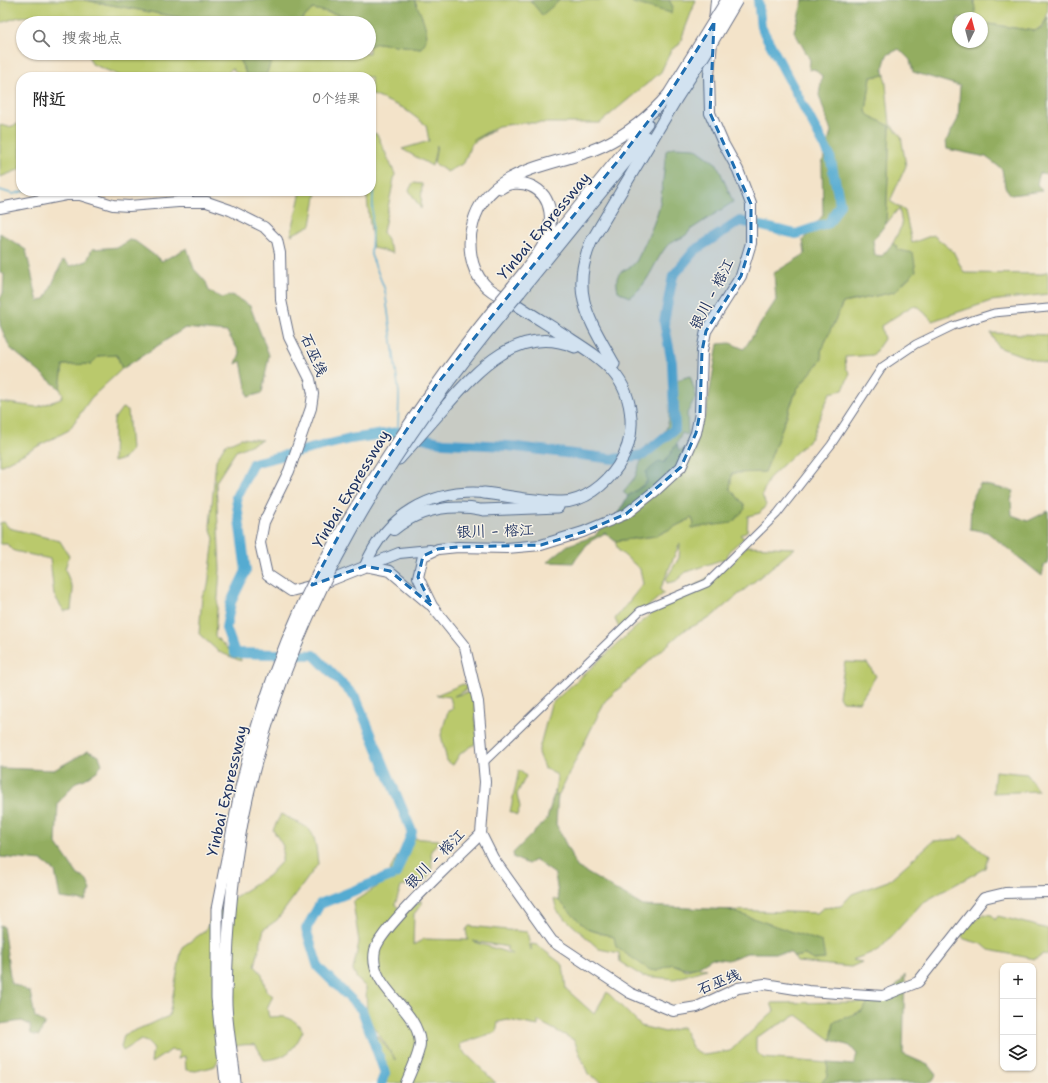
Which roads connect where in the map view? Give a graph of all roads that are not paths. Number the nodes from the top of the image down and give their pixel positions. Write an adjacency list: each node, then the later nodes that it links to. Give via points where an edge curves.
1 (716, 0): 17 (highway, 银川 - 榕江, via 709,75 710,113 738,170 751,204 751,243 741,276 706,331 702,351 700,413 696,433 681,466 626,514 583,532 541,545)
2 (727, 0): 4 (highway, Yinbai Expressway, bridge)
3 (737, 0): 4 (highway, Yinbai Expressway, bridge, via 705,54)
4 (672, 96): 8 (highway, Yinbai Expressway); 10 (highway, via 646,118 610,142 586,153 514,175 501,182 485,197 472,223 472,260 485,286); 11 (highway, via 591,242 585,259 582,284 585,308)
5 (61, 196): 7 (highway, 石巫线)
6 (83, 196): 18 (highway, 石巫线, via 113,205 129,206 207,202 264,227 277,240 280,253 281,300 289,337 310,379 313,394 311,408 289,471 264,522 260,542 268,576 291,591 329,581)
7 (0, 208)
8 (517, 289): 11 (highway, via 544,244 551,216 548,203 539,192 532,186 518,183 504,186 499,190 485,206 479,218 475,245 481,271 488,282 558,325); 14 (highway, Yinbai Expressway, bridge, via 444,388); 21 (highway, Yinbai Expressway, bridge, via 474,334 421,406 330,550 300,610 280,660 254,736)
9 (1048, 308): 20 (street, via 994,314 953,326 916,344 882,367 831,445 777,514 707,583 640,611)
10 (599, 358): 12 (highway, via 615,373 625,392); 14 (highway, bridge, via 562,342 549,340 504,352 471,376)
11 (614, 364): 12 (highway, via 627,383 632,397 636,413)
12 (633, 430): 13 (highway, via 629,455)
13 (619, 469): 15 (highway, via 594,490 579,498 563,502); 16 (highway, via 603,489 588,499 572,505)
14 (386, 474): 21 (highway, Yinbai Expressway, bridge, via 344,542 300,632)
15 (484, 493): 18 (highway, via 446,495 412,508 384,533 373,548)
16 (483, 510): 18 (highway, via 465,507 446,508 411,518 384,538)
17 (438, 549): 18 (highway, via 398,553); 19 (highway, 银川 - 榕江, via 423,556 418,577)
18 (365, 566): 19 (highway, via 390,571)
19 (432, 606): 20 (highway, 银川 - 榕江, via 465,647 478,702)
20 (483, 763): 22 (highway, 银川 - 榕江, via 485,782)
21 (244, 791): 24 (highway, Yinbai Expressway, via 217,909 217,998); 25 (highway, Yinbai Expressway, via 232,894 226,997)
22 (481, 834): 23 (highway, 石巫线, via 493,858 552,941 630,993 673,1011 697,1007 738,988 765,984 808,991 883,996 918,982 984,898 1005,893); 26 (highway, 银川 - 榕江, via 389,927 375,950 376,974 412,1019 420,1044)
23 (1048, 892)
24 (226, 1083)
25 (235, 1083)
26 (406, 1083)

